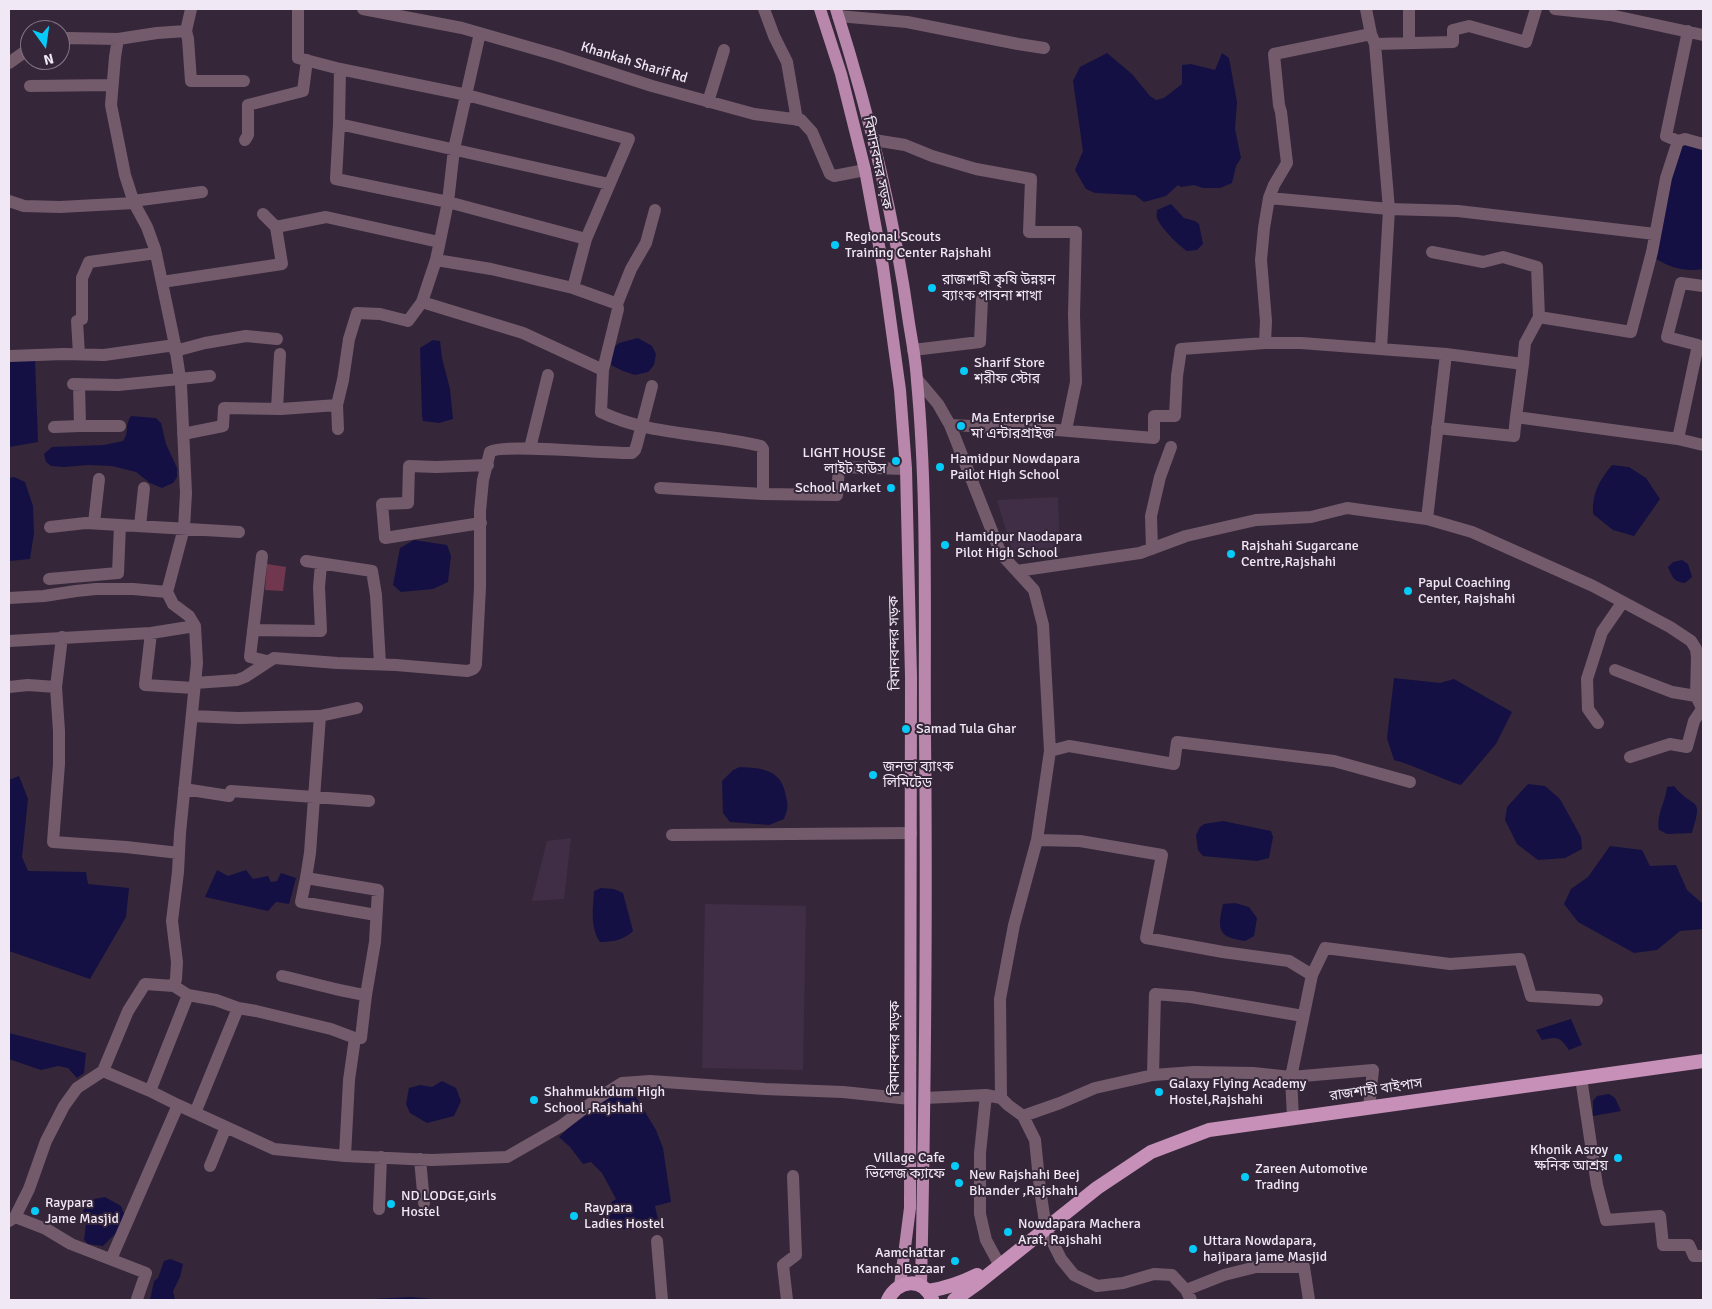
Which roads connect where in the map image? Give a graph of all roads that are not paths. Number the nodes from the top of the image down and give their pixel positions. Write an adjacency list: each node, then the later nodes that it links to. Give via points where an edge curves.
1 (191, 9): 11 (street)
2 (298, 9): 22 (street, via 298,58)
3 (363, 9): 13 (street, Khankah Sharif Rd)
4 (764, 9): 30 (street, via 786,62)
5 (820, 9): 37 (main road, বিমানবন্দর সড়ক, via 841,74)
6 (1366, 9): 17 (street)
7 (1409, 9): 18 (street)
8 (1536, 9): 18 (street, via 1526,42 1469,26 1453,30 1453,42)
9 (1555, 9): 12 (street, via 1610,15)
10 (837, 12): 19 (street); 33 (main road, বিমানবন্দর সড়ক)
11 (186, 31): 16 (street); 25 (street, via 191,81)
12 (1688, 31): 14 (street); 34 (street, via 1666,136)
13 (480, 33): 28 (street); 29 (street, Khankah Sharif Rd)
14 (1703, 34)
15 (70, 38): 16 (street)
16 (118, 39): 26 (street)
17 (1373, 39): 18 (street); 40 (street, via 1274,54 1287,163); 44 (street)
18 (1409, 43)
19 (1044, 48)
20 (724, 50): 29 (street)
21 (20, 55): 23 (street)
22 (307, 60): 24 (street); 32 (street, via 303,91 248,105 248,135)
23 (9, 63)
24 (340, 69): 28 (street); 31 (street)
25 (244, 81)
26 (112, 85): 27 (street); 42 (street, via 111,105 125,175)
27 (30, 86)
28 (467, 95): 36 (street); 38 (street, via 629,139)
29 (708, 102): 30 (street, Khankah Sharif Rd, via 754,114)
30 (797, 120): 37 (street, via 812,132 830,174)
31 (339, 124): 36 (street); 43 (street, via 336,179)
32 (245, 140)
33 (874, 140): 65 (main road, বিমানবন্দর সড়ক, via 901,264); 87 (street, via 904,145 976,169 1031,179 1029,232 1076,232 1076,382)
34 (1678, 141): 35 (street, via 1685,139); 48 (street, via 1666,178)
35 (1703, 144)
36 (454, 149): 38 (street); 43 (street)
37 (865, 170): 94 (main road, বিমানবন্দর সড়ক, via 896,353)
38 (609, 184): 49 (street)
39 (202, 192): 42 (street)
40 (1269, 198): 44 (street); 62 (street, via 1261,260)
41 (9, 201): 42 (street, via 24,206 60,207)
42 (134, 202): 52 (street)
43 (448, 202): 49 (street); 50 (street)
44 (1389, 208): 48 (street, via 1458,211); 64 (street)
45 (656, 210): 59 (street, via 646,243)
46 (263, 214): 47 (street)
47 (276, 227): 50 (street, via 326,217); 54 (street, via 282,264)
48 (1655, 234): 60 (street, via 1630,332)
49 (586, 239): 56 (street)
50 (439, 242): 53 (street)
51 (1432, 252): 60 (street, via 1483,262 1503,257 1537,267)
52 (156, 253): 54 (street); 66 (street, via 90,262 82,278 82,319 76,321)
53 (436, 260): 56 (street); 58 (street)
54 (162, 282): 63 (street)
55 (1703, 286): 89 (street, via 1681,283 1667,337 1698,345)
56 (574, 288): 59 (street)
57 (982, 298): 65 (street, via 980,342)
58 (422, 302): 71 (street, via 523,333); 77 (street, via 408,321 380,314 357,313)
59 (617, 304): 71 (street)
60 (1539, 317): 70 (street, via 1525,343)
61 (277, 339): 63 (street, via 246,336)
62 (1265, 343): 64 (street); 87 (street, via 1181,348 1175,416 1154,416 1154,438)
63 (175, 348): 66 (street, via 104,355); 74 (street)
64 (1381, 349): 68 (street)
65 (913, 350): 75 (main road, বিমানবন্দর সড়ক)
66 (79, 354): 69 (street)
67 (280, 354): 78 (street)
68 (1446, 354): 70 (street); 85 (street)
69 (10, 356)
70 (1523, 364): 79 (street)
71 (603, 370): 84 (street, via 601,412)
72 (548, 375): 92 (street)
73 (210, 376): 74 (street)
74 (179, 379): 81 (street, via 118,385 76,384); 88 (street)
75 (917, 379): 80 (street); 161 (main road, বিমানবন্দর সড়ক, via 924,505)
76 (652, 386): 84 (street)
77 (337, 405): 78 (street); 86 (street)
78 (276, 409): 88 (street, via 224,408 223,426)
79 (1516, 418): 85 (street, via 1514,436); 89 (street)
80 (950, 425): 87 (street); 111 (street, via 1002,554)
81 (80, 426): 82 (street); 83 (street)
82 (120, 426)
83 (54, 427)
84 (642, 427): 92 (street, via 632,453); 98 (street, via 761,446 764,449)
85 (1437, 428): 99 (street)
86 (338, 429)
87 (1066, 430)
88 (183, 434): 105 (street)
89 (1678, 439): 90 (street)
90 (1703, 445)
91 (1170, 447): 107 (street, via 1151,516)
92 (530, 448): 93 (street, via 493,449)
93 (488, 465): 100 (street, via 483,480); 100 (street, via 409,466 408,503 382,504 385,538)
94 (906, 469): 98 (street, via 839,467 837,495); 139 (main road, বিমানবন্দর সড়ক)
95 (99, 479): 101 (street)
96 (144, 488): 103 (street)
97 (660, 488): 98 (street)
98 (764, 494)
99 (1427, 519): 107 (street, via 1347,508 1311,517 1256,520 1186,536); 115 (street, via 1472,532 1593,586)
100 (481, 523): 122 (street, via 476,667 467,671)
101 (94, 524): 102 (street); 104 (street)
102 (120, 525): 103 (street); 112 (street, via 118,573)
103 (140, 526): 105 (street)
104 (50, 527)
105 (184, 528): 106 (street); 113 (street)
106 (239, 532)
107 (1152, 549): 111 (street)
108 (262, 556): 117 (street)
109 (306, 561): 110 (street)
110 (321, 564): 117 (street, via 318,587 321,631); 122 (street, via 372,571)
111 (1017, 571): 133 (street, via 1034,590 1043,625)
112 (49, 578)
113 (167, 592): 114 (street, via 96,589); 116 (street, via 173,604 189,616)
114 (9, 598)
115 (1622, 603): 127 (street, via 1692,641 1697,657); 132 (street, via 1602,632 1587,679 1588,709)
116 (195, 626): 118 (street); 124 (street, via 197,663)
117 (253, 630): 121 (street, via 250,657)
118 (151, 632): 119 (street); 124 (street, via 145,684)
119 (62, 637): 120 (street); 126 (street)
120 (9, 641)
121 (266, 662): 122 (street, via 281,658); 124 (street, via 238,680)
122 (380, 664)
123 (1615, 670): 127 (street, via 1672,692)
124 (194, 686): 130 (street)
125 (9, 687): 126 (street)
126 (56, 687): 142 (street, via 59,764 53,842)
127 (1696, 696): 129 (street)
128 (357, 708): 131 (street)
129 (1703, 709): 134 (street, via 1694,721 1687,747 1670,744)
130 (192, 716): 131 (street); 136 (street)
131 (320, 716): 137 (street)
132 (1598, 723)
133 (1050, 751): 135 (street, via 1069,746 1174,764 1177,742 1334,761); 141 (street)
134 (1630, 757)
135 (1410, 782)
136 (184, 789): 137 (street, via 229,796 231,791); 142 (street)
137 (315, 798): 138 (street); 143 (street)
138 (369, 801)
139 (911, 833): 140 (street); 163 (main road, বিমানবন্দর সড়ক)
140 (672, 834)
141 (1037, 840): 145 (street, via 1080,841 1162,855 1146,938 1290,961); 162 (street, via 1014,925 1000,999)
142 (178, 853): 147 (street, via 172,921 177,962)
143 (306, 878): 144 (street, via 378,890); 144 (street, via 301,902)
144 (376, 915): 149 (street)
145 (1312, 975): 150 (street, via 1325,948 1450,964 1520,959 1531,996); 152 (street)
146 (282, 976): 149 (street)
147 (174, 986): 148 (street); 155 (street, via 145,984 128,1011)
148 (188, 995): 151 (street); 159 (street)
149 (366, 995): 153 (street, via 361,1038)
150 (1597, 1000)
151 (238, 1008): 153 (street, via 331,1029); 166 (street)
152 (1303, 1016): 156 (street, via 1155,994); 157 (street)
153 (355, 1038): 170 (street, via 349,1080)
154 (1703, 1061): 158 (highway, রাজশাহী বাইপাস)
155 (103, 1071): 159 (street); 177 (street, via 77,1088 64,1106 46,1141 29,1189)
156 (1153, 1075): 157 (street, via 1194,1072); 167 (street, via 1095,1088)
157 (1291, 1077): 165 (street, via 1372,1070); 168 (street)
158 (1581, 1078): 165 (highway, রাজশাহী বাইপাস); 180 (street, via 1597,1185 1606,1220 1660,1216 1663,1245 1689,1244 1694,1256)
159 (150, 1091): 164 (street)
160 (986, 1096): 161 (street); 162 (street); 182 (street, via 980,1153 980,1214 986,1240)
161 (925, 1098): 183 (main road, বিমানবন্দর সড়ক)
162 (1001, 1098): 167 (street)
163 (910, 1099): 172 (street, via 650,1080 622,1083 561,1126 507,1157); 184 (main road, বিমানবন্দর সড়ক, via 910,1208)
164 (178, 1105): 166 (street); 181 (street)
165 (1369, 1107): 168 (highway, রাজশাহী বাইপাস)
166 (196, 1113): 169 (street)
167 (1023, 1116): 178 (street, via 1035,1140)
168 (1293, 1118): 178 (highway, রাজশাহী বাইপাস, via 1209,1130 1151,1152 1097,1188)
169 (226, 1127): 170 (street, via 274,1149); 173 (street)
170 (346, 1156): 171 (street)
171 (381, 1157): 172 (street); 176 (street)
172 (420, 1159): 175 (street)
173 (210, 1166)
174 (793, 1176): 188 (street, via 796,1255 783,1265)
175 (424, 1203)
176 (379, 1210)
177 (12, 1219): 181 (street, via 46,1229 71,1244)
178 (1046, 1229): 182 (highway, রাজশাহী বাইপাস); 185 (street, via 1074,1276 1097,1286 1123,1284 1154,1274 1172,1275)
179 (657, 1241): 187 (street)
180 (1703, 1256)
181 (111, 1259): 186 (street, via 146,1273)
182 (1001, 1263): 183 (highway, via 960,1284); 189 (highway)
183 (927, 1292): 184 (highway, via 910,1283)
184 (890, 1295)
185 (1189, 1295): 190 (street, via 1224,1275 1256,1267 1304,1267)
186 (137, 1299)
187 (662, 1300)
188 (787, 1300)
189 (954, 1300)
190 (1309, 1300)

